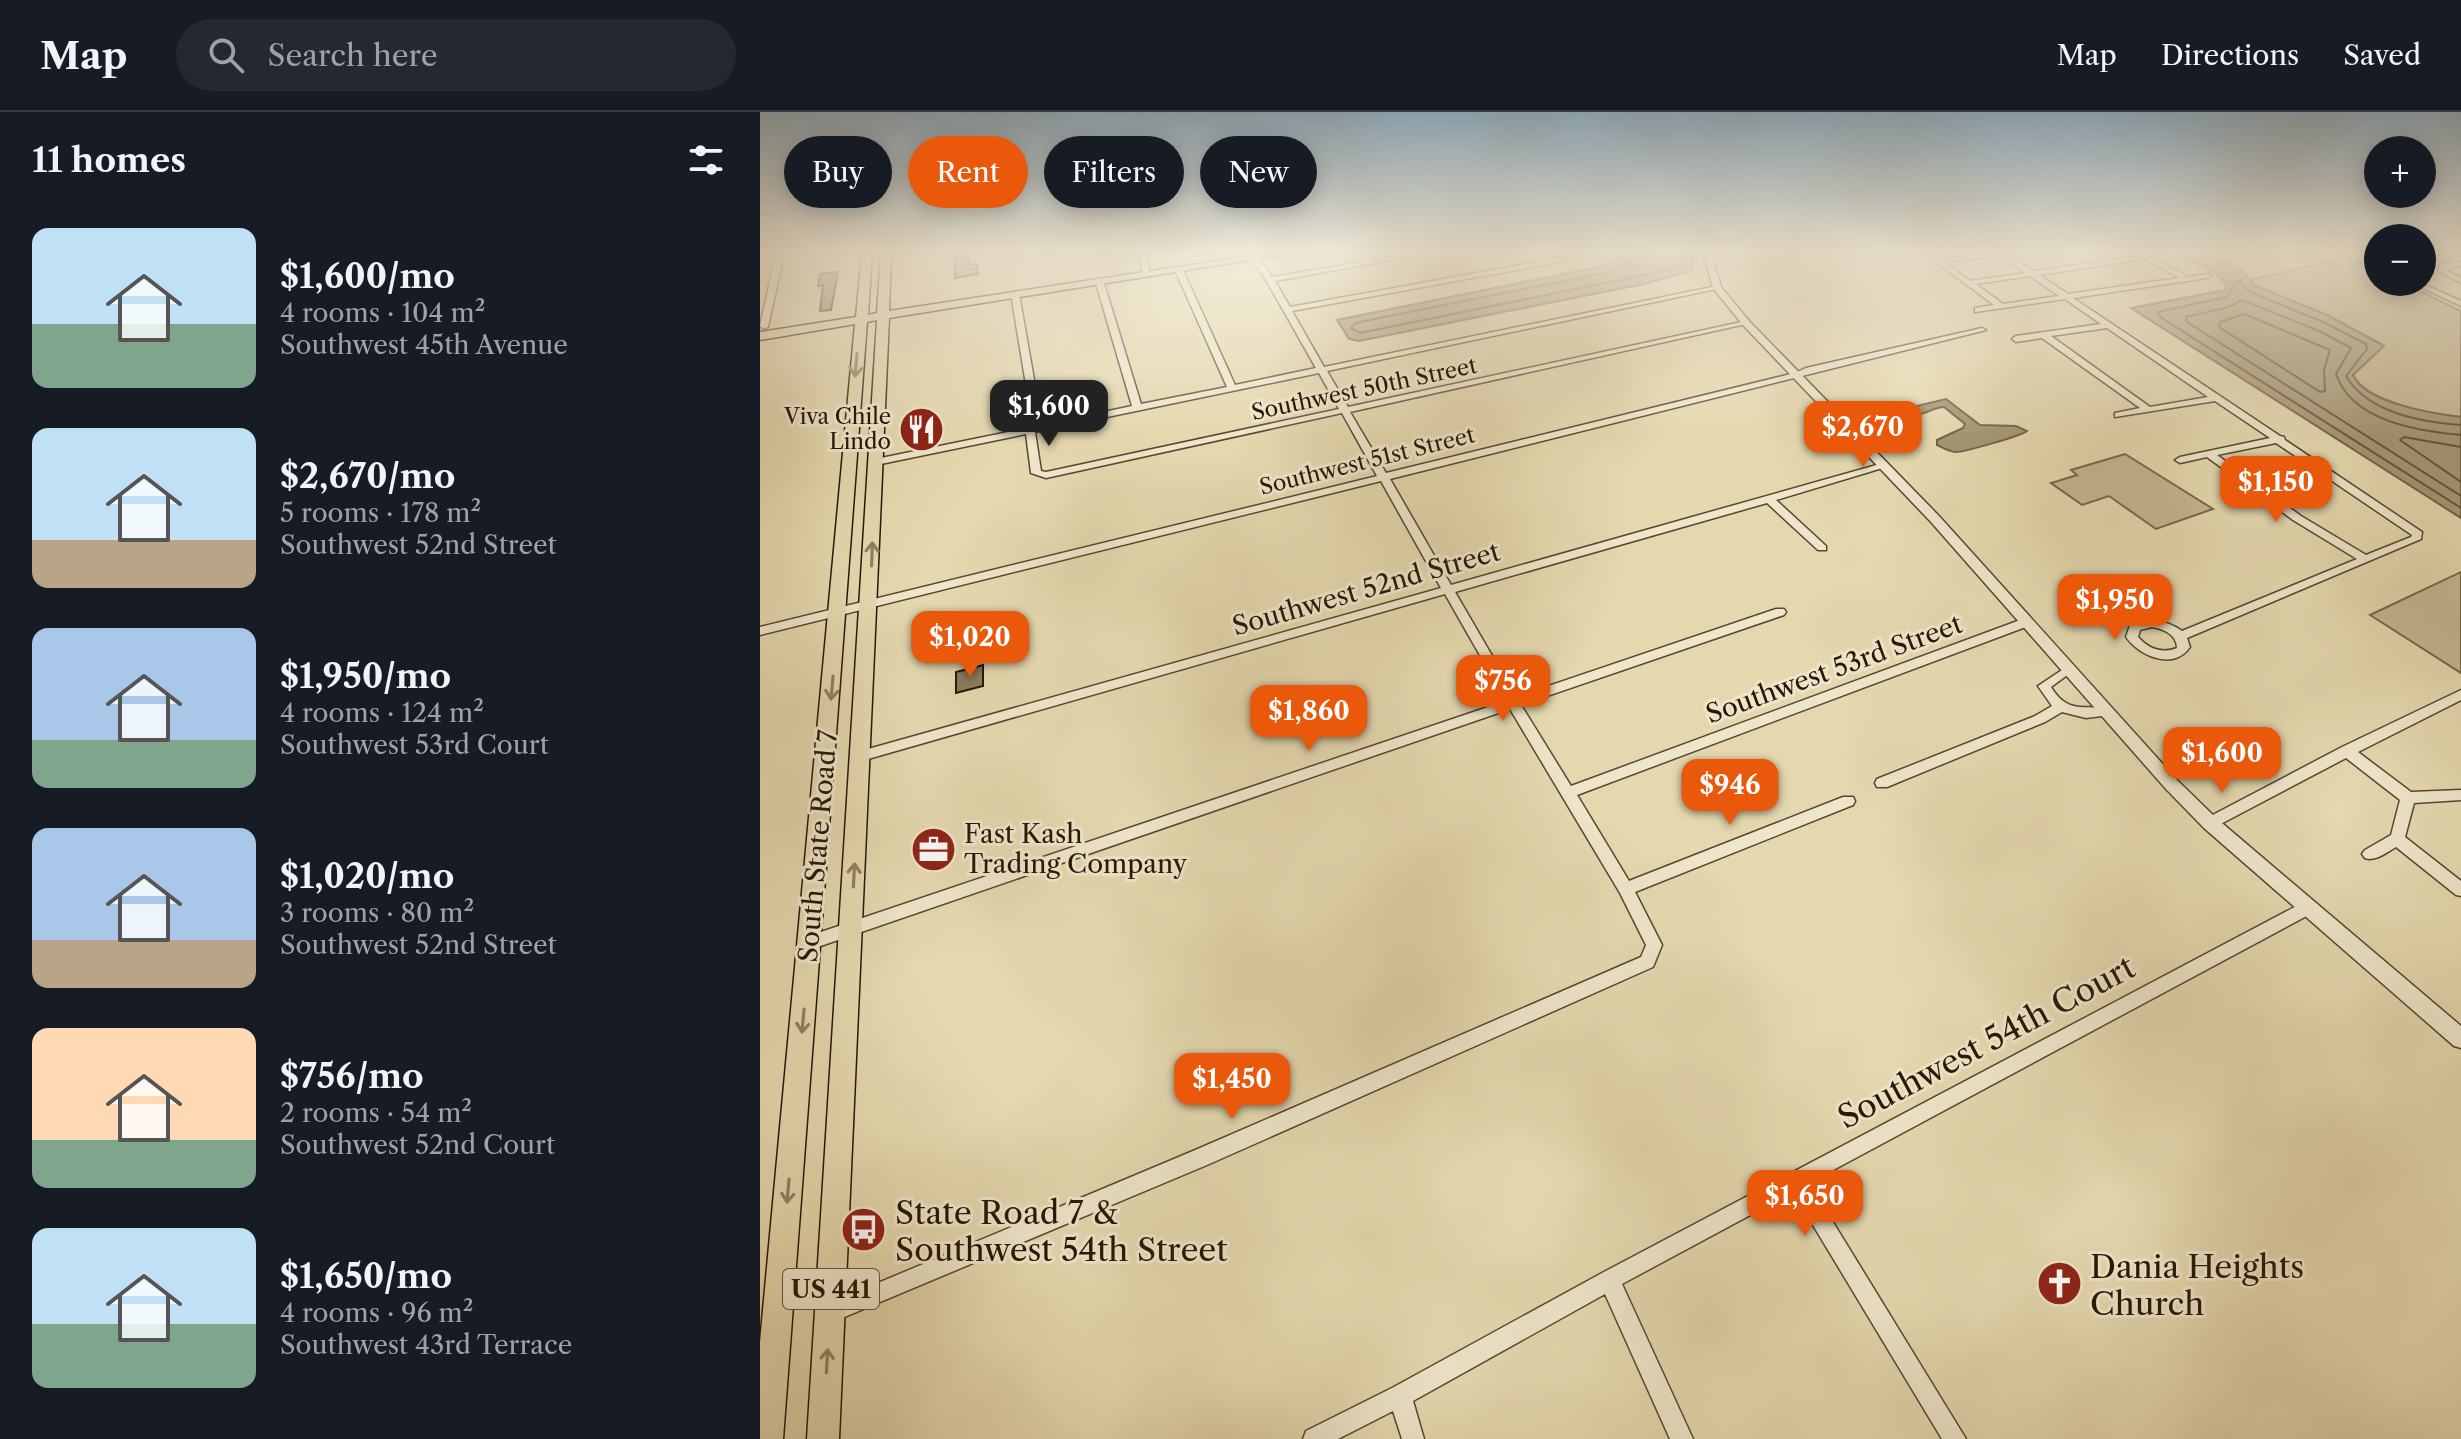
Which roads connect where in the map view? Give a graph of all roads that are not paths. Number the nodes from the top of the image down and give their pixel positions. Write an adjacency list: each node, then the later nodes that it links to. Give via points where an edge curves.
1 (860, 315): 12 (main road); 26 (main road, South State Road 7 / US 441, one-way to 26)
2 (882, 315): 31 (main road, South State Road 7 / US 441)
3 (1018, 315): 24 (street)
4 (1109, 315): 20 (street)
5 (1199, 315): 18 (street)
6 (1290, 315): 16 (street)
7 (1588, 315): 16 (street)
8 (1739, 315): 10 (street)
9 (2094, 315): 11 (street)
10 (1746, 323): 17 (street); 22 (street, Southwest 50th Street)
11 (2109, 325): 14 (street); 19 (street)
12 (761, 330)
13 (1982, 330): 17 (street, Southwest 51st Street)
14 (2044, 335): 15 (street); 21 (street)
15 (2016, 339)
16 (1323, 370): 18 (street); 22 (street)
17 (1798, 375): 29 (street); 32 (street, Southwest 51st Street)
18 (1232, 389): 20 (street)
19 (2217, 398): 21 (street); 25 (street)
20 (1137, 408): 24 (street)
21 (2148, 410): 23 (street)
22 (1347, 411): 24 (street, Southwest 50th Street, via 1060,473 1036,473); 32 (street)
23 (2118, 415)
24 (1034, 429): 31 (street)
25 (2281, 439): 27 (street); 35 (street, via 2418,534)
26 (849, 452): 30 (main road, South State Road 7 / US 441); 31 (main road)
27 (2209, 454): 28 (street); 35 (street)
28 (2180, 460)
29 (1884, 466): 33 (street, Southwest 52nd Street); 40 (street)
30 (848, 469): 31 (main road); 38 (main road, South State Road 7 / US 441)
31 (876, 470): 37 (main road, South State Road 7 / US 441, one-way to 31)
32 (1382, 478): 36 (street); 37 (street, Southwest 51st Street)
33 (1769, 499): 34 (street); 36 (street, Southwest 52nd Street)
34 (1822, 548)
35 (2366, 560): 42 (street)
36 (1448, 588): 45 (street); 49 (street, Southwest 52nd Street)
37 (870, 603): 38 (street, Southwest 51st Street); 49 (main road, South State Road 7 / US 441)
38 (839, 611): 41 (street, Southwest 51st Street); 62 (main road, South State Road 7 / US 441, one-way to 62)
39 (1780, 612): 45 (street)
40 (2027, 622): 43 (street); 51 (street, Southwest 53rd Street)
41 (760, 631)
42 (2180, 636)
43 (2068, 670): 46 (street, via 2044,686); 47 (street)
44 (2461, 695): 48 (street)
45 (1514, 704): 51 (street); 61 (street)
46 (2061, 707): 47 (street, via 2074,714); 50 (street)
47 (2105, 712): 55 (street)
48 (2347, 751): 53 (street); 55 (street)
49 (861, 756): 61 (main road, South State Road 7 / US 441, one-way to 49)
50 (1882, 783)
51 (1567, 793): 58 (street)
52 (2461, 795): 53 (street)
53 (2408, 798): 56 (street)
54 (1848, 801): 58 (street)
55 (2210, 823): 60 (street)
56 (2397, 839): 57 (street); 59 (street)
57 (2370, 854)
58 (1626, 889): 66 (street, via 1652,935 1647,962)
59 (2461, 890)
60 (2308, 907): 63 (street); 64 (street, Southwest 54th Court)
61 (851, 929): 62 (street); 66 (main road, South State Road 7 / US 441)
62 (809, 943): 68 (main road, South State Road 7 / US 441, one-way to 68)
63 (2461, 1039)
64 (1796, 1180): 65 (street, Southwest 54th Court); 73 (street)
65 (1609, 1280): 67 (street, Southwest 54th Court); 72 (street)
66 (830, 1313): 69 (main road, South State Road 7 / US 441, one-way to 66)
67 (1400, 1396): 70 (street, Southwest 54th Court); 71 (street)
68 (767, 1439)
69 (823, 1439)
70 (1314, 1439)
71 (1413, 1439)
72 (1682, 1439)
73 (1955, 1439)

